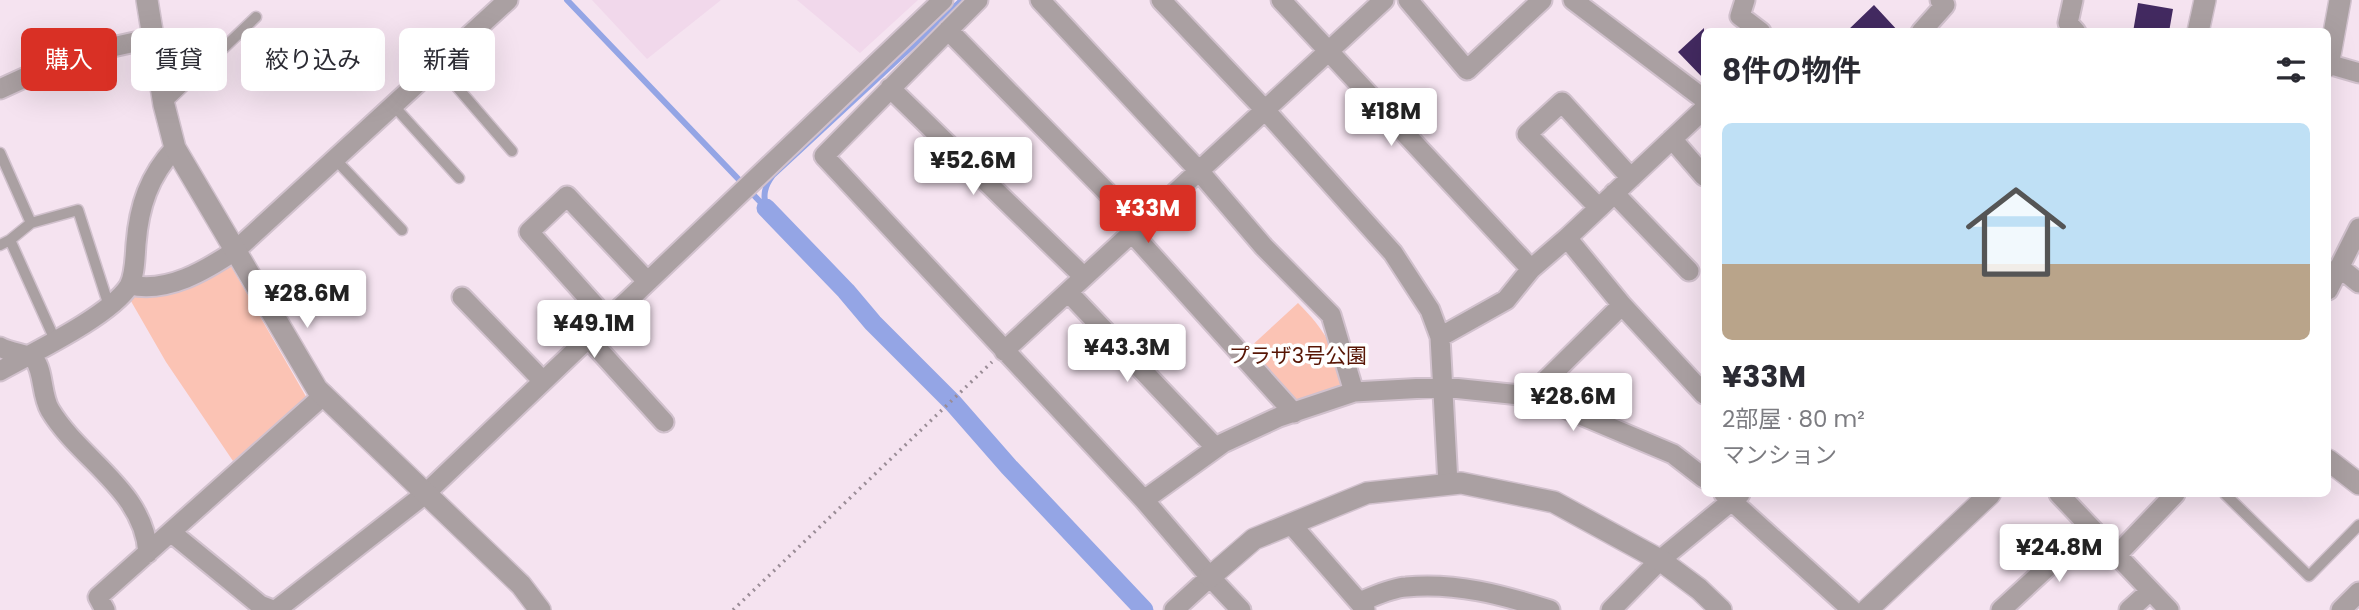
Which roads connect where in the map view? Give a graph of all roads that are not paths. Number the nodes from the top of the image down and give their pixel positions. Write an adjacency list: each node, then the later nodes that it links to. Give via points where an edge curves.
1 (147, 0): 18 (street)
2 (508, 0): 19 (street)
3 (943, 0): 62 (street)
4 (978, 0): 24 (street)
5 (1040, 0): 45 (street)
6 (1161, 0): 38 (street)
7 (1281, 0): 27 (street)
8 (1384, 0): 27 (street)
9 (1408, 0): 10 (street, via 1467,70)
10 (1542, 0)
11 (1573, 0): 35 (street)
12 (1745, 0): 20 (street, via 1740,16)
13 (1940, 0): 21 (street, via 1945,5)
14 (2073, 0): 22 (street, via 2068,23)
15 (2205, 0): 23 (street)
16 (2340, 0): 26 (street)
17 (256, 17): 36 (lane)
18 (151, 28)
19 (478, 28)
20 (1755, 28)
21 (1925, 28)
22 (2072, 28)
23 (2198, 28)
24 (948, 30): 30 (street); 53 (street)
25 (131, 43): 31 (street, via 72,56)
26 (2331, 49)
27 (1329, 51): 38 (street); 59 (street)
28 (2331, 66): 29 (street)
29 (2359, 73)
30 (890, 88): 61 (street); 75 (street, via 824,156)
31 (0, 89)
32 (162, 91): 36 (street)
33 (409, 91): 37 (street)
34 (460, 91): 42 (lane)
35 (1701, 97)
36 (164, 105): 41 (street)
37 (393, 105): 44 (street); 47 (lane)
38 (1265, 110): 45 (street); 71 (street, via 1393,253 1430,310)
39 (1701, 112): 40 (street)
40 (1672, 139): 46 (street); 48 (street)
41 (175, 148): 57 (street); 65 (street, via 162,161 142,200)
42 (512, 151)
43 (0, 153): 51 (lane)
44 (335, 159): 54 (lane); 57 (street)
45 (1199, 171): 53 (street); 81 (street, via 1331,315)
46 (1701, 173)
47 (459, 178)
48 (1631, 178): 49 (street); 50 (street, via 1562,102 1527,134)
49 (1615, 193): 50 (street); 60 (street)
50 (1598, 208): 55 (street)
51 (32, 223): 56 (lane); 69 (lane, via 78,210)
52 (2359, 228): 58 (street)
53 (1136, 229): 61 (street); 84 (street)
54 (402, 230)
55 (1567, 238): 59 (street); 68 (street)
56 (5, 242): 73 (lane)
57 (236, 250): 65 (street, via 171,283); 82 (street)
58 (2339, 267): 63 (street); 64 (street)
59 (1531, 269): 71 (street, via 1506,300)
60 (1689, 271)
61 (1084, 277): 66 (street)
62 (647, 281): 70 (street); 70 (street, via 567,196 529,232)
63 (2359, 283)
64 (2331, 284)
65 (130, 285): 69 (street)
66 (1068, 292): 75 (street); 86 (street)
67 (463, 297): 78 (street)
68 (1622, 305): 80 (street); 83 (street)
69 (109, 306): 73 (street)
70 (607, 319): 72 (street)
71 (1440, 337): 79 (street)
72 (588, 338): 78 (street); 85 (street)
73 (55, 340): 76 (street)
74 (0, 347): 76 (street)
75 (1004, 351): 98 (street)
76 (29, 355): 77 (street); 103 (street, via 36,360 50,410 125,494 143,522)
77 (0, 371)
78 (543, 381): 91 (street)
79 (1443, 387): 81 (street); 83 (street); 89 (street)
80 (1701, 391)
81 (1354, 392): 84 (street)
82 (324, 395): 91 (street); 102 (street)
83 (1530, 396): 88 (street, via 1673,454)
84 (1294, 413): 86 (street)
85 (664, 422)
86 (1216, 448): 98 (street)
87 (2331, 462): 90 (street)
88 (1701, 476)
89 (1448, 484): 99 (street, via 1367,493); 105 (street, via 1554,502)
90 (2359, 484)
91 (425, 494): 111 (street); 112 (street, via 521,585)
92 (1731, 497): 105 (street)
93 (1733, 497): 118 (street)
94 (1987, 497): 119 (street)
95 (2062, 497): 101 (street)
96 (2172, 497): 104 (street)
97 (2228, 497): 100 (lane, via 2309,576)
98 (1144, 500): 106 (street)
99 (1291, 524): 106 (street, via 1254,539); 109 (street)
100 (2359, 524)
101 (2090, 528): 104 (street); 120 (street)
102 (172, 533): 103 (street); 111 (street, via 260,605)
103 (148, 552): 110 (street, via 98,597)
104 (2116, 556): 107 (street)
105 (1660, 560): 116 (street); 117 (street)
106 (1210, 577): 113 (street); 114 (street)
107 (2150, 591): 121 (street); 122 (street)
108 (2359, 592): 123 (street)
109 (1363, 606): 115 (street, via 1403,587 1453,587)
110 (105, 610)
111 (274, 610)
112 (540, 610)
113 (1174, 610)
114 (1241, 610)
115 (1550, 610)
116 (1611, 610)
117 (1721, 610)
118 (1852, 610)
119 (1867, 610)
120 (2001, 610)
121 (2129, 610)
122 (2169, 610)
123 (2341, 610)

